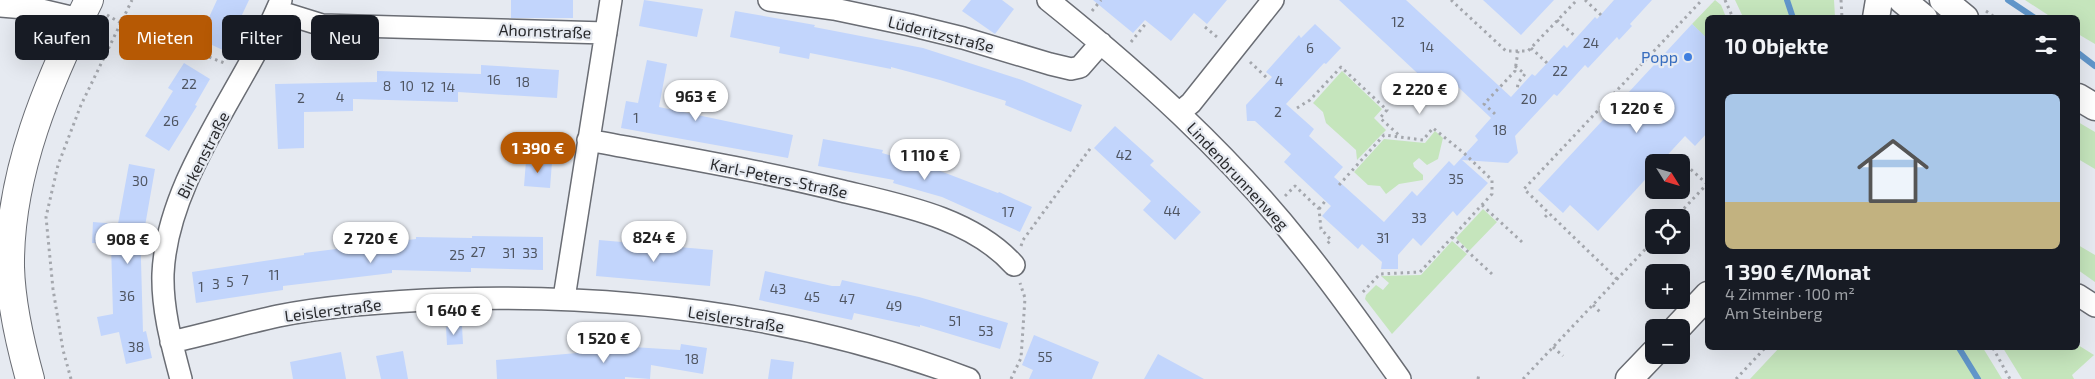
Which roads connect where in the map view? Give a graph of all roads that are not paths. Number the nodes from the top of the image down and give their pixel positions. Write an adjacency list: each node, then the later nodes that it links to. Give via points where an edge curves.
1 (611, 0): 12 (street)
2 (769, 0): 13 (street, Lüderitzstraße, via 834,9 919,27 1071,69 1080,67)
3 (1048, 0): 13 (street, Lindenbrunnenweg)
4 (1273, 0): 16 (street)
5 (1879, 0): 10 (street)
6 (1944, 0): 11 (street)
7 (0, 6): 9 (street)
8 (279, 6): 12 (street, Ahornstraße, via 322,25); 24 (street, Birkenstraße, via 195,164 178,203 163,274)
9 (93, 9): 26 (main road, via 39,113 22,170 10,267 18,330)
10 (1876, 15)
11 (1962, 15)
12 (606, 33): 17 (street)
13 (1101, 42): 16 (street, Lindenbrunnenweg)
14 (2080, 98): 15 (street)
15 (2095, 107)
16 (1179, 114): 29 (street, Lindenbrunnenweg, via 1301,244)
17 (588, 140): 18 (street, Karl-Peters-Straße, via 759,171 885,201 965,229 1000,249); 20 (street)
18 (1014, 265)
19 (2080, 296): 22 (street)
20 (564, 298): 24 (street, Leislerstraße, via 411,300 345,307 279,316); 28 (street, Leislerstraße, via 737,317 844,339)
21 (1705, 298): 23 (street)
22 (2095, 306)
23 (1685, 319)
24 (171, 342): 27 (street, Birkenstraße)
25 (1645, 363): 30 (street)
26 (30, 379)
27 (181, 379)
28 (969, 379)
29 (1400, 379)
30 (1630, 379)

